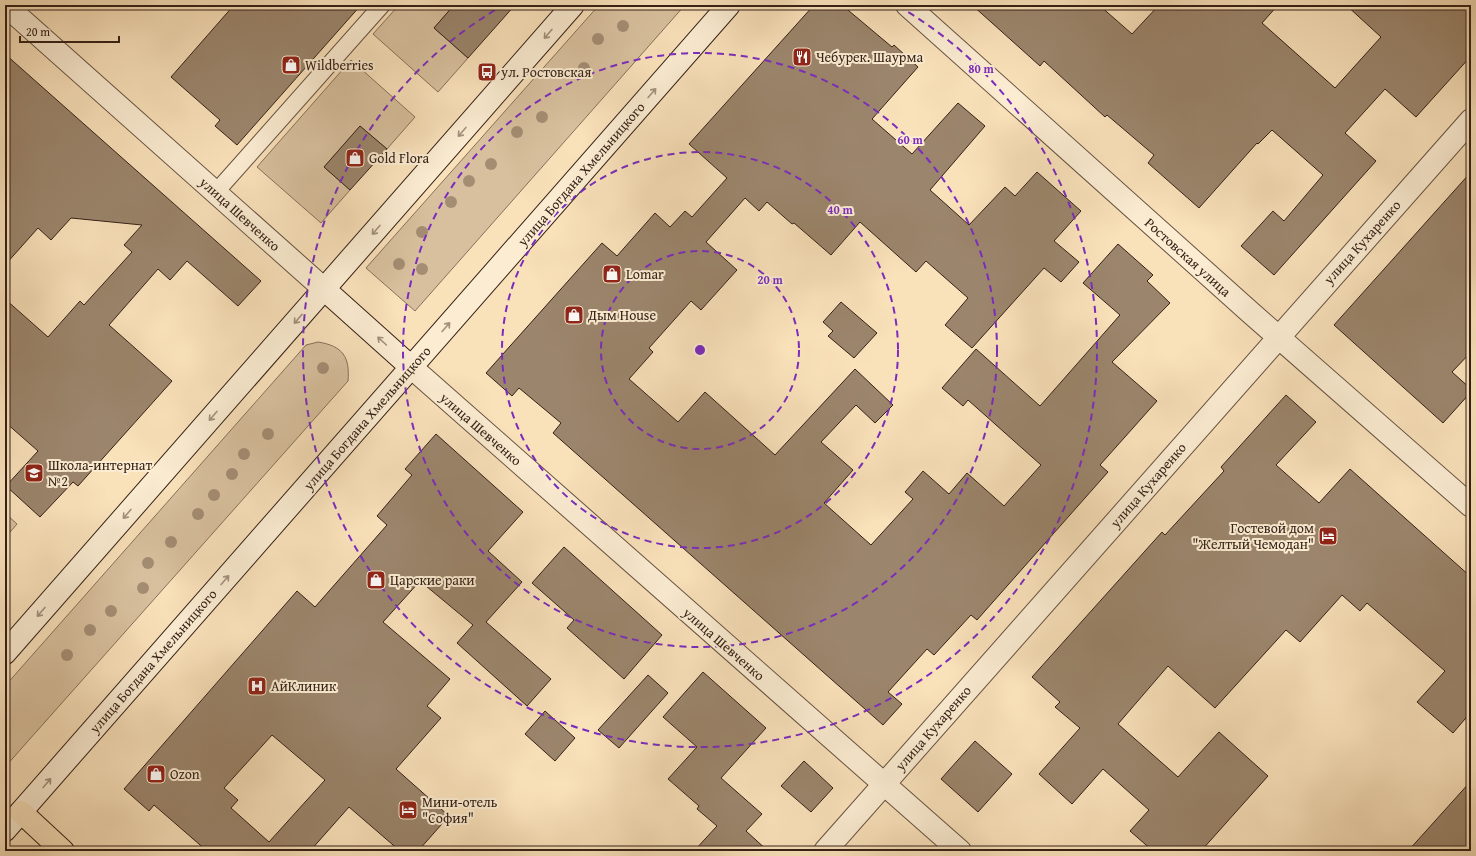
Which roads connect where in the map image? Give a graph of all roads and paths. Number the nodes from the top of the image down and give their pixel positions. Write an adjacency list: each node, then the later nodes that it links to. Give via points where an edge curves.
1 (5, 5): 7 (street, улица Шевченко)
2 (382, 5): 7 (lane)
3 (729, 5): 10 (street, улица Богдана Хмельницкого, one-way to 3)
4 (907, 5): 9 (street, Ростовская улица)
5 (571, 6): 8 (street, one-way to 8)
6 (1471, 120): 9 (street, улица Кухаренко)
7 (216, 192): 8 (street, улица Шевченко)
8 (324, 289): 10 (street, улица Шевченко, one-way to 8); 12 (street, one-way to 12)
9 (1278, 337): 11 (street, Ростовская улица); 13 (street, улица Кухаренко)
10 (411, 367): 13 (street, улица Шевченко); 14 (street, улица Богдана Хмельницкого, one-way to 10)
11 (1471, 506)
12 (5, 654)
13 (883, 784): 17 (street, улица Кухаренко); 18 (street, улица Шевченко)
14 (21, 812): 15 (street, улица Богдана Хмельницкого); 16 (main road)
15 (5, 830)
16 (63, 851)
17 (825, 851)
18 (960, 851)

